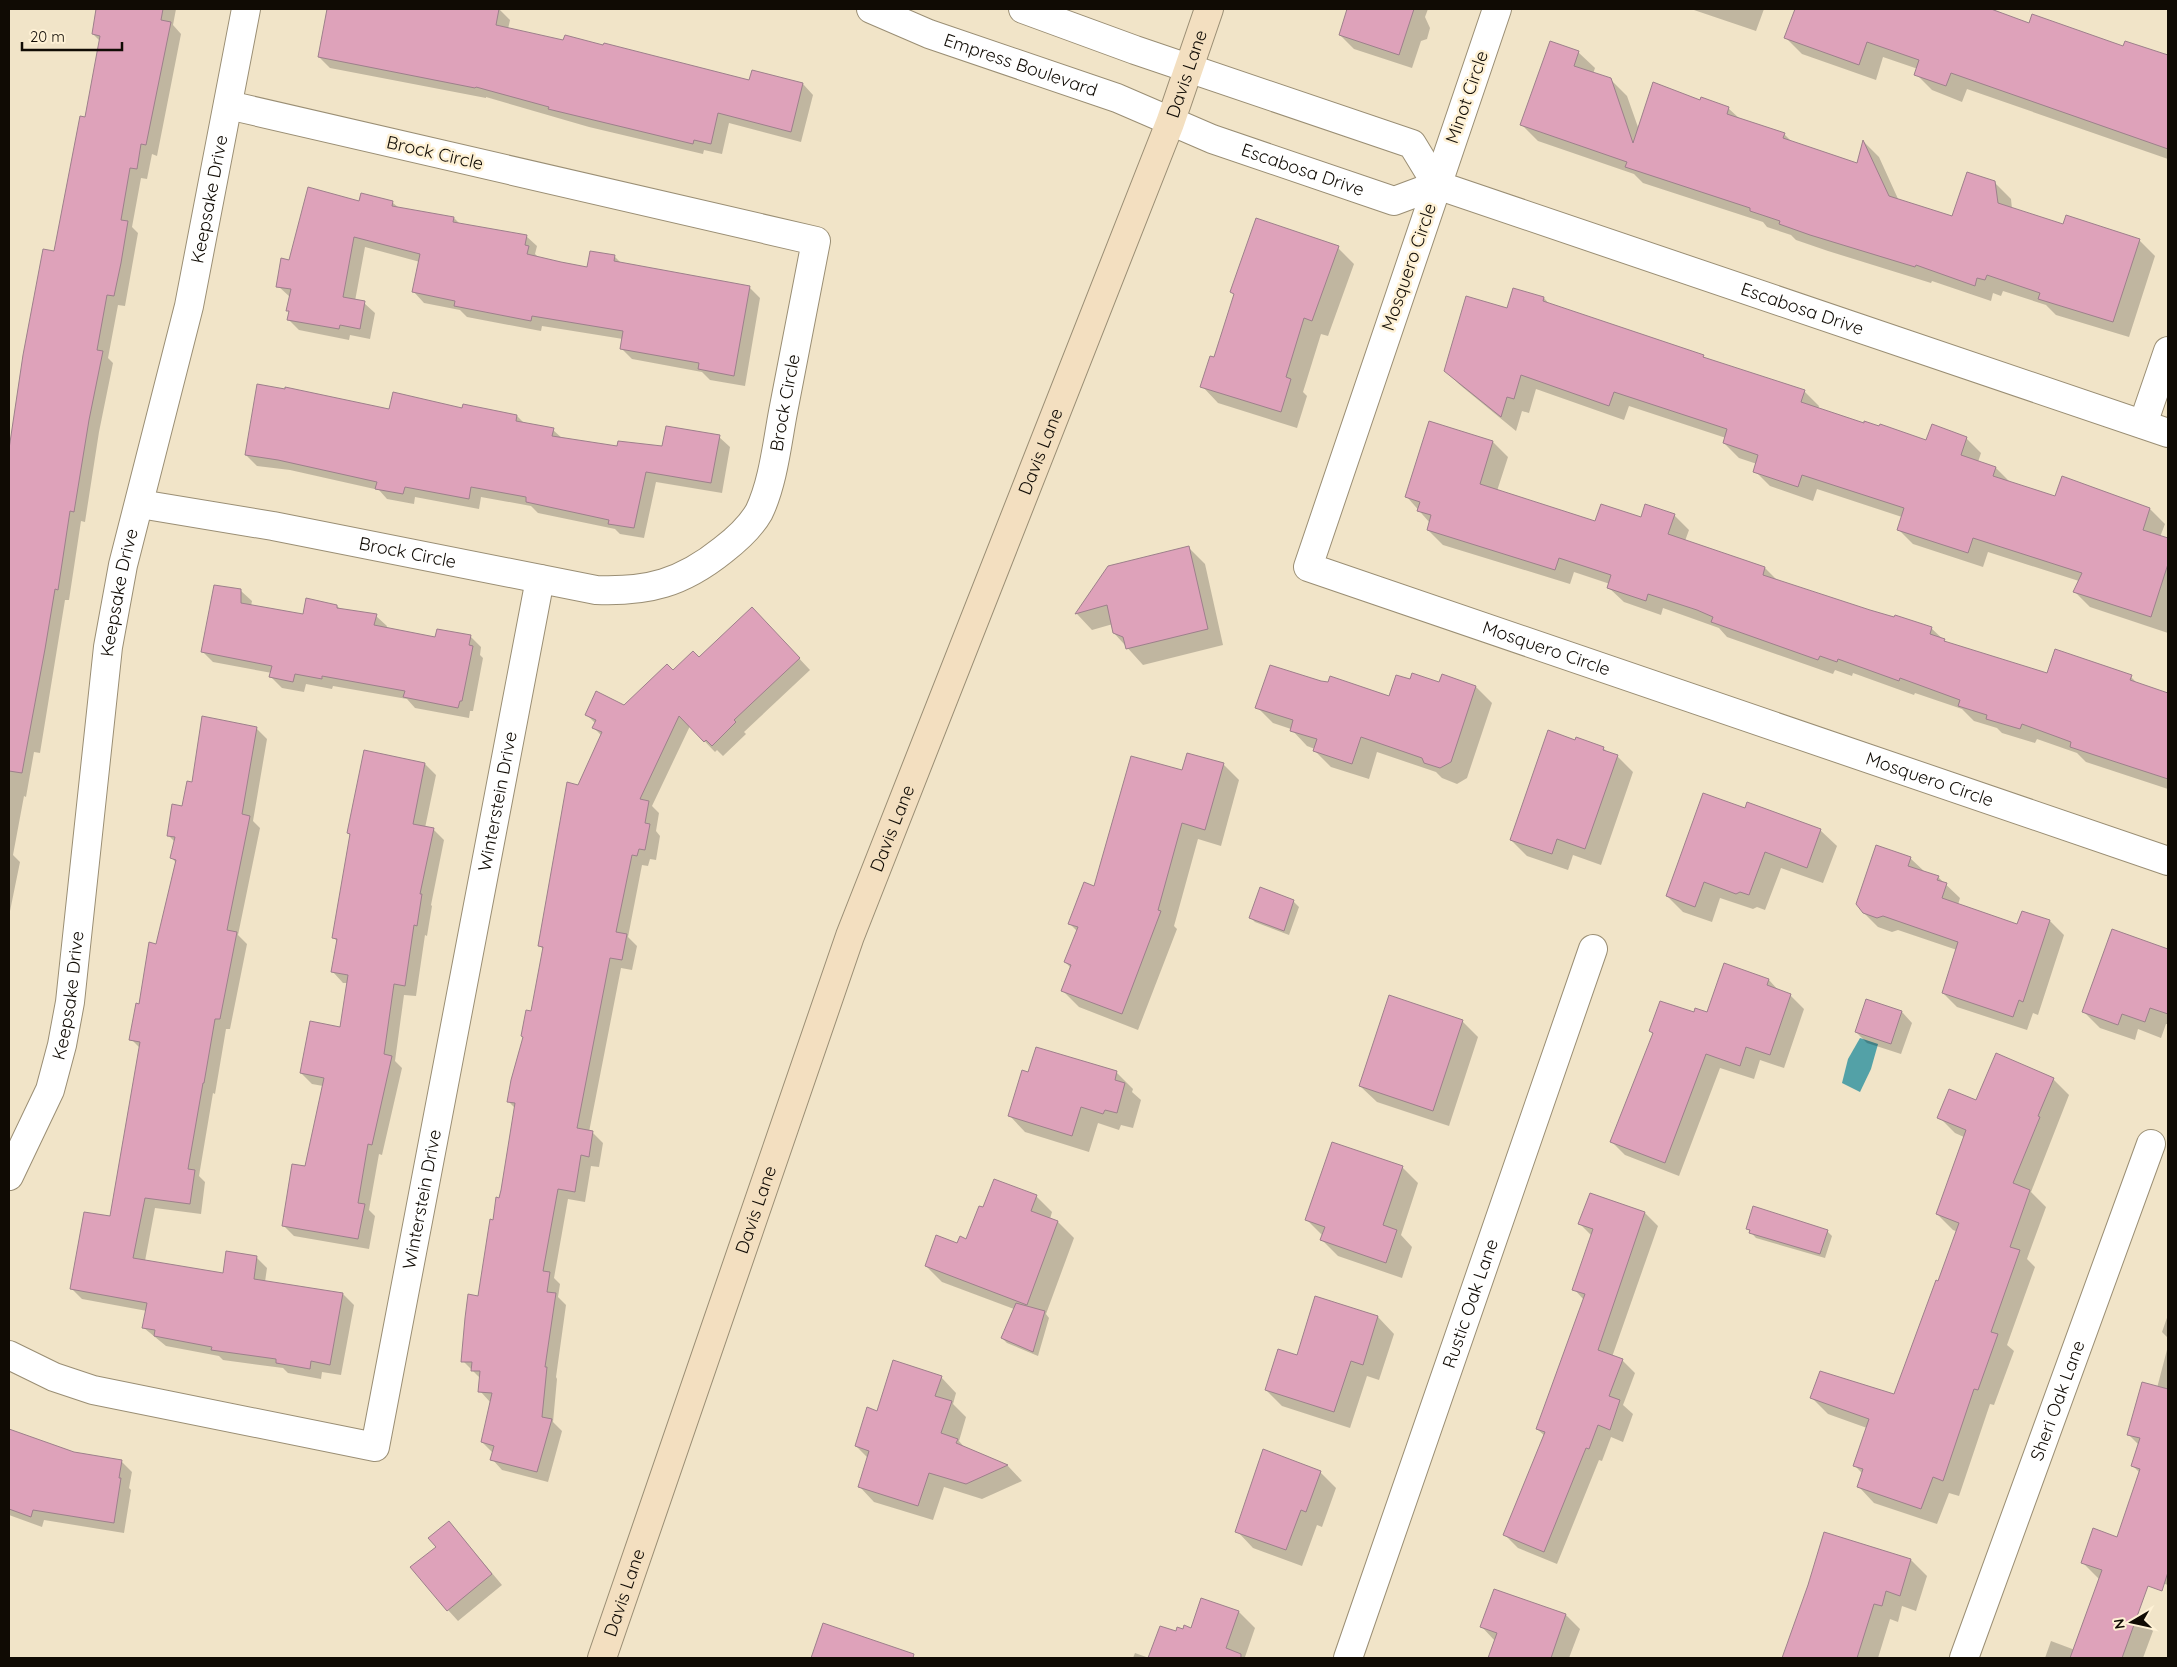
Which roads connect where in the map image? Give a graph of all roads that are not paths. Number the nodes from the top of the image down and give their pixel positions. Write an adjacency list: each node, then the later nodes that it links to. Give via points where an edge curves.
1 (246, 9): 7 (street, Keepsake Drive)
2 (871, 9): 8 (street, Empress Boulevard, via 929,34 1117,98)
3 (1024, 9): 6 (street)
4 (1209, 9): 6 (street, Davis Lane)
5 (1497, 9): 9 (street, Minot Circle)
6 (1189, 68): 8 (street, Davis Lane); 9 (street, via 1412,144)
7 (228, 105): 13 (street, Keepsake Drive, via 189,306); 14 (street, Brock Circle, via 816,241 772,474 758,512 736,540 704,565 677,580 655,586 626,591 596,590)
8 (1170, 122): 9 (street, Escabosa Drive, via 1394,201); 20 (street, Davis Lane, via 850,936)
9 (1437, 185): 11 (street, Escabosa Drive); 15 (street, Mosquero Circle, via 1308,567)
10 (2168, 351): 11 (street)
11 (2142, 424): 12 (street, Escabosa Drive)
12 (2168, 433)
13 (140, 504): 14 (street, Brock Circle, via 273,526); 18 (street, Keepsake Drive, via 123,565 108,647 64,1036 50,1090)
14 (540, 579): 19 (street, Winterstein Drive, via 374,1447 94,1390 54,1377)
15 (2168, 861)
16 (1593, 949): 21 (street, Rustic Oak Lane)
17 (2151, 1144): 22 (street, Sheri Oak Lane)
18 (9, 1176)
19 (9, 1354)
20 (602, 1658)
21 (1348, 1658)
22 (1964, 1658)

